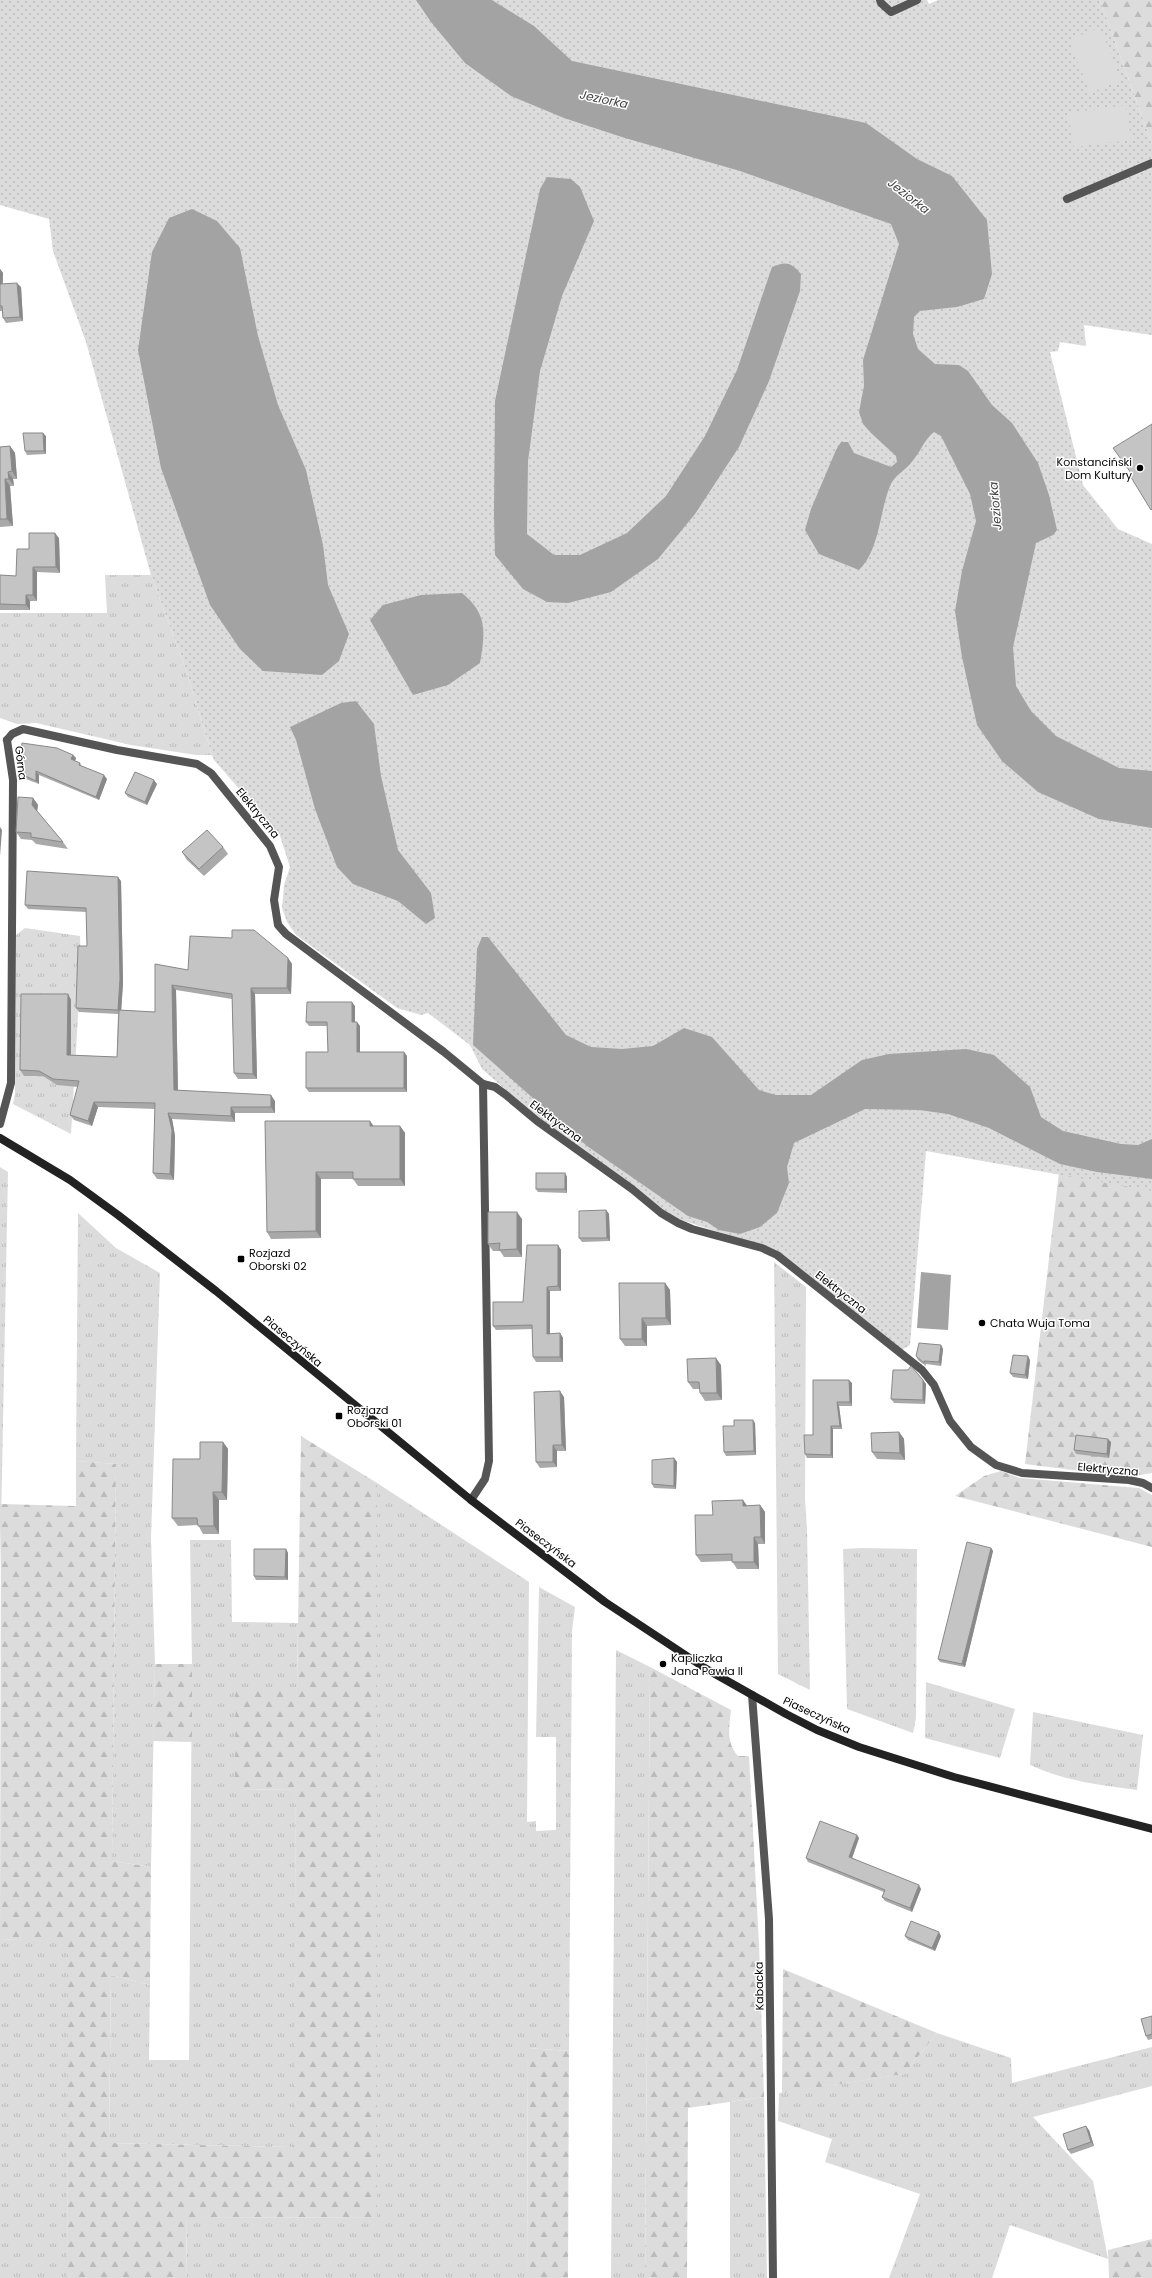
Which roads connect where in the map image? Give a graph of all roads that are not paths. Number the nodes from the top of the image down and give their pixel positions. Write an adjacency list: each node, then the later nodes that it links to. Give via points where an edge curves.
1 (880, 0): 2 (street, via 891,12)
2 (917, 0)
3 (1152, 163): 4 (street)
4 (1067, 199)
5 (4, 739): 6 (street, Elektryczna, via 23,729 117,750 197,764 211,773 270,846 279,867 274,900 278,925 286,934); 7 (street, Górna, via 13,780 11,1083)
6 (483, 1084): 9 (street, Elektryczna, via 494,1087 506,1095 537,1121 678,1223 762,1248 777,1255 922,1370 934,1385 950,1421 971,1447 996,1465 1022,1474 1129,1480); 10 (street, via 489,1461 485,1479)
7 (0, 1124)
8 (0, 1138): 10 (main road, Piaseczyńska, via 70,1180 118,1214)
9 (1152, 1488)
10 (471, 1500): 11 (main road, Piaseczyńska, via 605,1602 661,1640)
11 (752, 1695): 12 (main road, Piaseczyńska, via 817,1730 910,1764); 13 (street, Kabacka, via 769,1919)
12 (1152, 1829)
13 (773, 2278)

